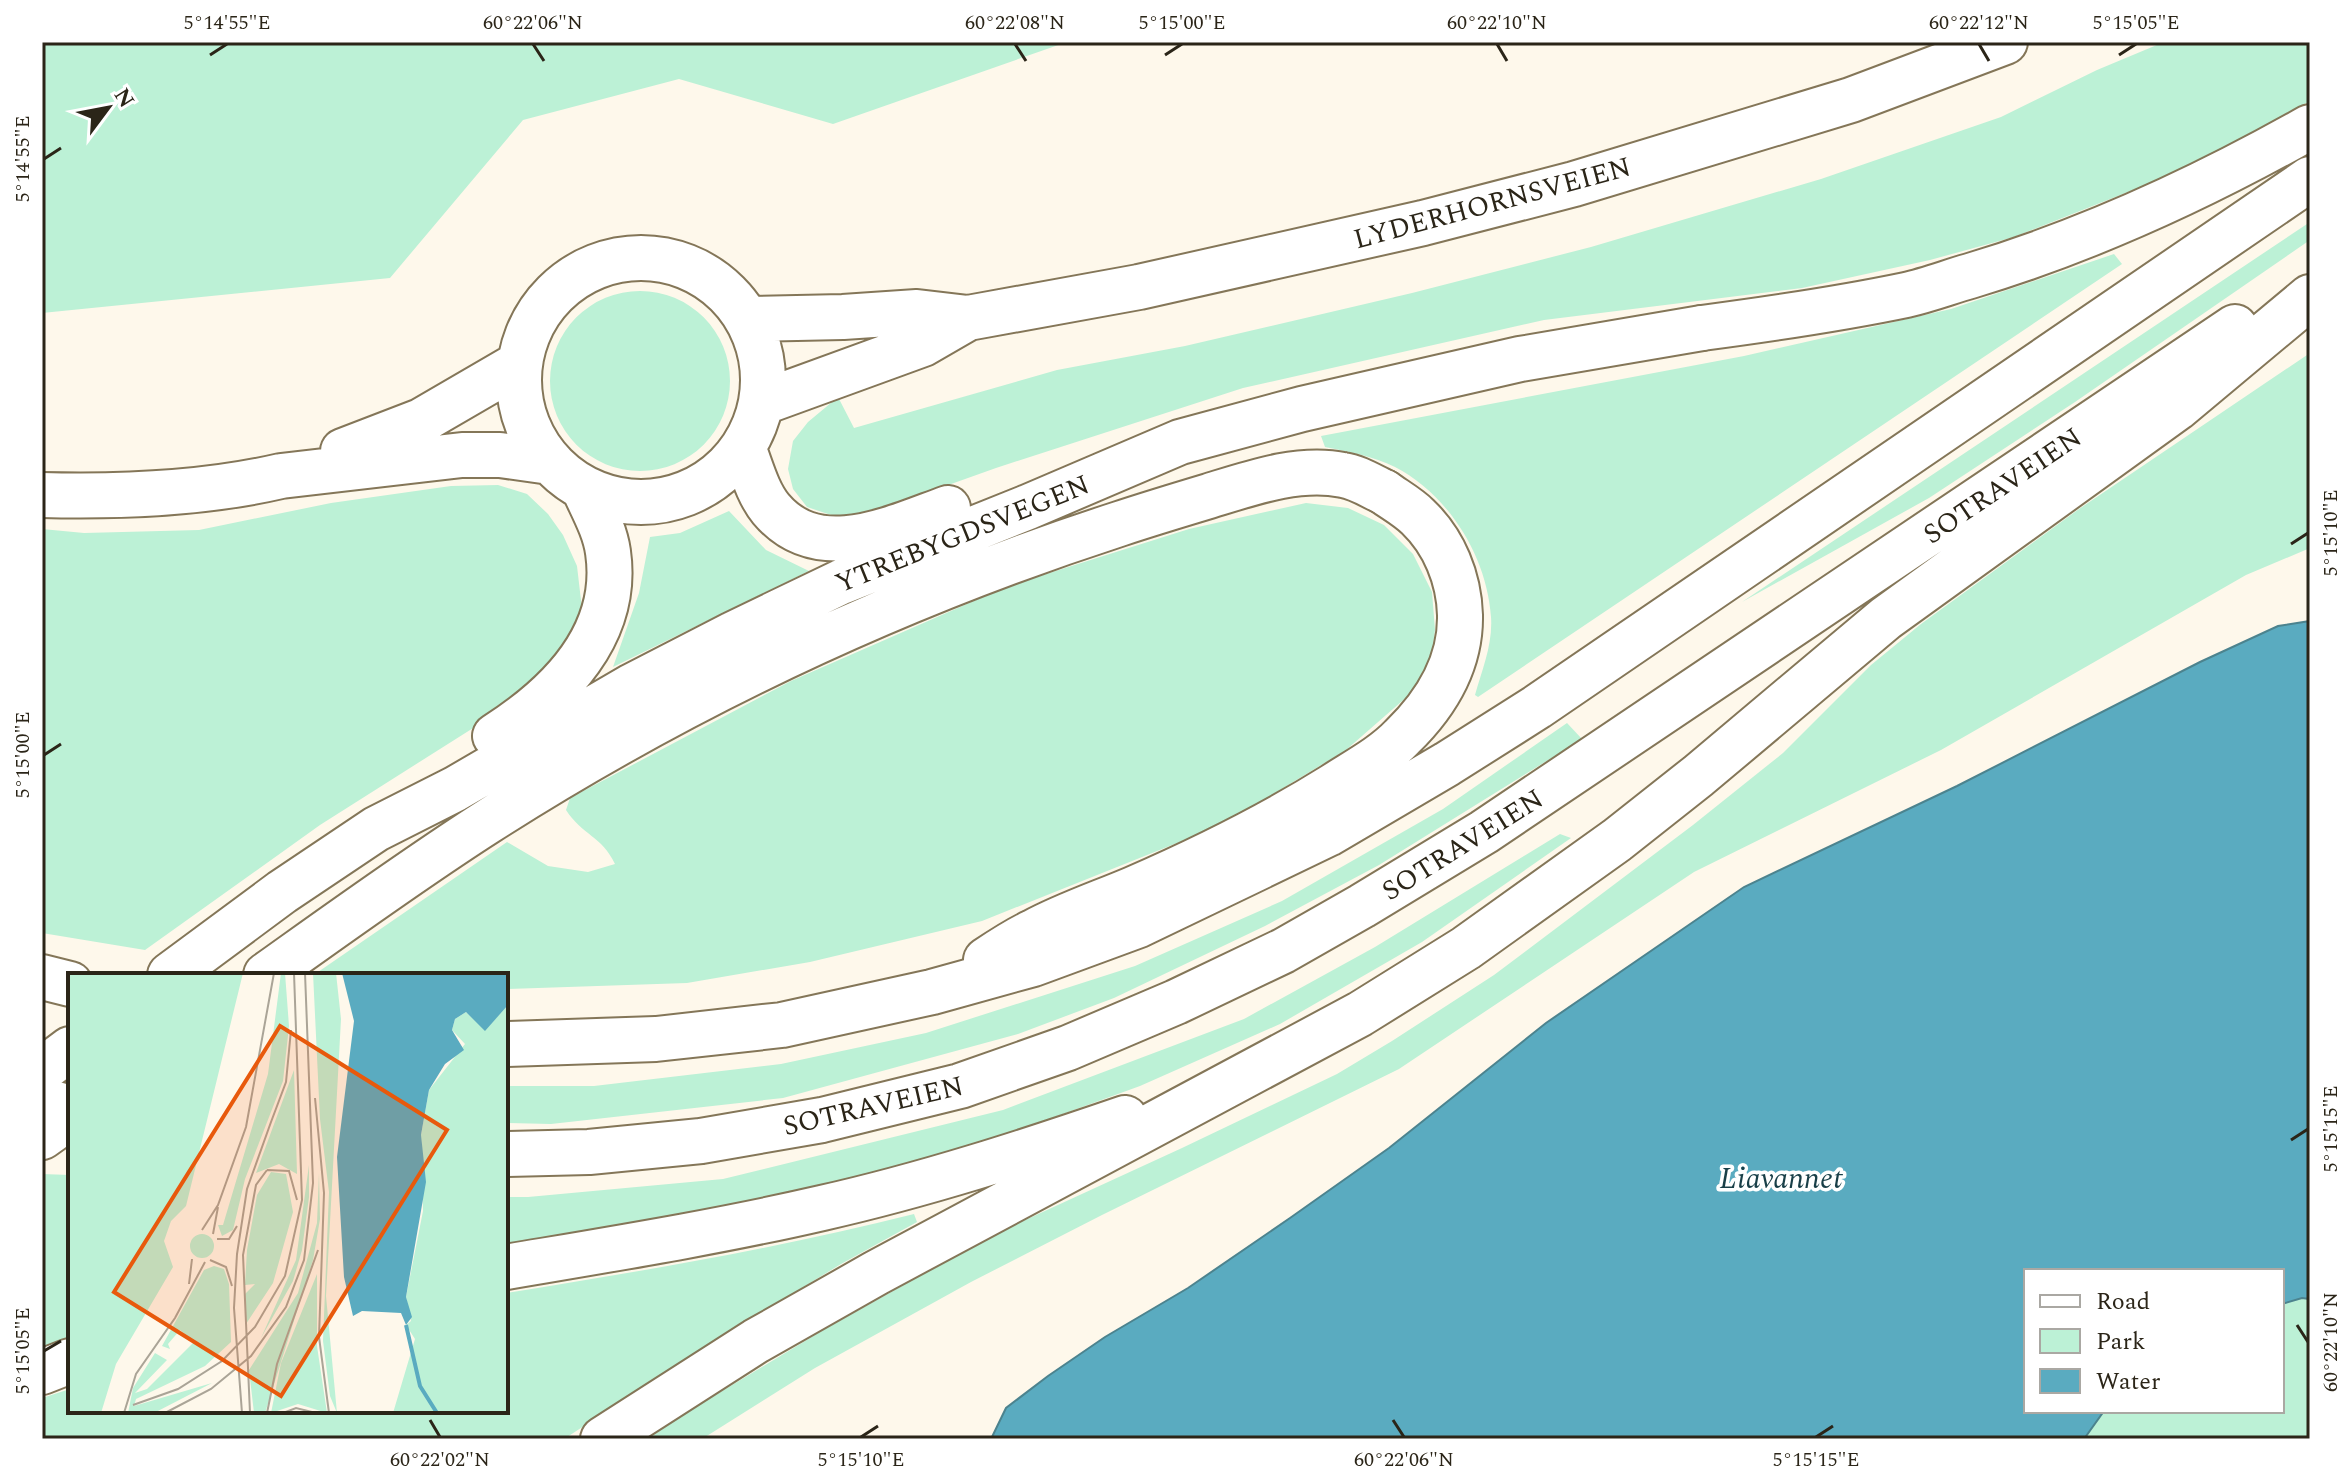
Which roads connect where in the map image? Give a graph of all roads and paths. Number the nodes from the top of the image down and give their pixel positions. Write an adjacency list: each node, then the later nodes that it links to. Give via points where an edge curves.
1 (2005, 42): 6 (main road, LYDERHORNSVEIEN, via 1851,100 1574,184 1154,283)
2 (2310, 127): 10 (main road, YTREBYGDSVEGEN, via 2188,192 2097,232 1909,294 1506,362)
3 (2310, 179): 21 (main road, via 1447,764 1328,834 1139,925 1033,964)
4 (2310, 277): 30 (main road, SOTRAVEIEN, via 1484,832 1269,957 1068,1048 960,1086 822,1120 701,1141)
5 (2310, 297): 25 (main road, via 2177,408 1886,618 1617,840 1466,948 1360,1014)
6 (968, 318): 7 (main road, LYDERHORNSVEIEN, via 917,312); 9 (main road, LYDERHORNSVEIEN, via 923,344)
7 (747, 319): 8 (main road, via 729,294 677,263 647,257 617,260 588,269 541,308); 9 (main road, via 764,374)
8 (519, 364): 12 (main road, via 524,416); 13 (main road, via 421,421)
9 (761, 403): 11 (main road)
10 (1180, 442): 11 (main road, via 1016,483 874,534 839,540 792,527 771,509); 16 (main road, YTREBYGDSVEGEN, via 841,582 618,694)
11 (743, 447): 14 (main road, via 700,488 672,499 612,499)
12 (550, 462): 13 (main road, via 462,455); 14 (main road)
13 (281, 476): 15 (main road, via 171,491)
14 (584, 489): 16 (main road, via 608,550 610,582 604,614 589,647 558,689 441,770)
15 (42, 495)
16 (376, 829): 17 (main road, YTREBYGDSVEGEN)
17 (173, 973)
18 (269, 973): 21 (main road, via 417,868 567,774 735,681 961,580 1146,515 1304,472 1345,475 1384,492 1416,515 1439,541 1452,573 1460,634 1451,669 1432,703 1402,738 1247,836 1034,931)
19 (42, 977): 20 (main road)
20 (68, 984)
21 (932, 992): 22 (main road, via 782,1025 656,1039)
22 (508, 1044)
23 (68, 1050): 24 (main road)
24 (42, 1070)
25 (1245, 1075): 31 (main road, via 1076,1134 837,1205); 34 (main road, via 756,1341)
26 (42, 1100): 27 (main road)
27 (68, 1107)
28 (68, 1118): 29 (main road)
29 (42, 1137)
30 (508, 1154)
31 (508, 1267)
32 (68, 1362): 33 (main road)
33 (42, 1372)
34 (603, 1439)

